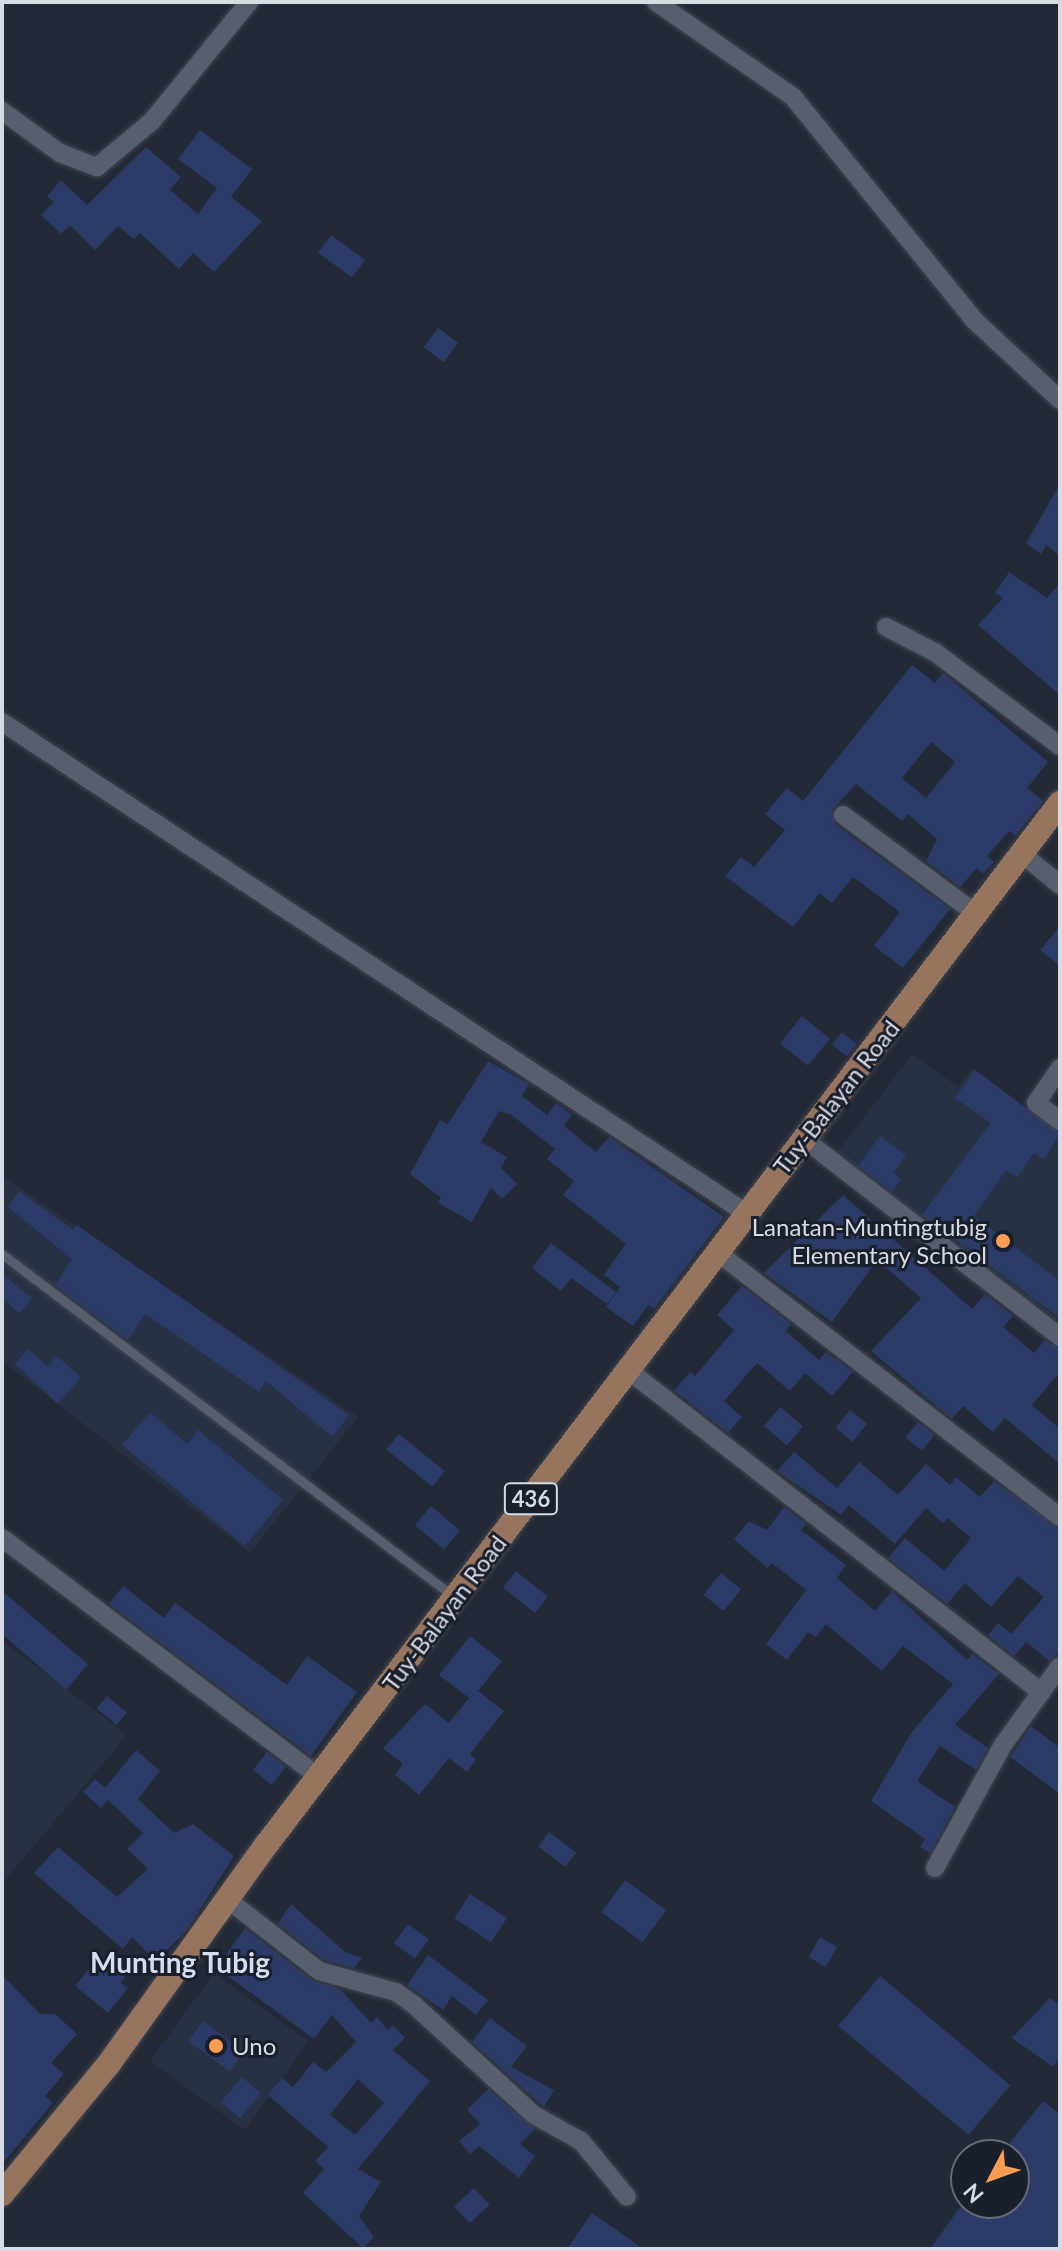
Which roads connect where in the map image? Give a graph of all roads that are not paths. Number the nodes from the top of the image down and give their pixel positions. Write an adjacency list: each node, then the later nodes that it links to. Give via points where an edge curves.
1 (249, 2): 3 (street, via 152,121 97,167 60,153)
2 (656, 2): 4 (street, via 793,97 974,320)
3 (2, 111)
4 (1060, 400)
5 (886, 627): 7 (street, via 936,653)
6 (2, 722): 16 (street)
7 (1060, 746)
8 (1060, 803): 10 (main road, Tuy-Balayan Road / 436)
9 (843, 815): 12 (street)
10 (1021, 853): 11 (street); 12 (main road, Tuy-Balayan Road / 436)
11 (1060, 885)
12 (975, 913): 15 (main road, Tuy-Balayan Road / 436)
13 (1060, 1068): 14 (street, via 1036,1103)
14 (1060, 1121)
15 (804, 1139): 16 (main road, Tuy-Balayan Road / 436); 19 (street)
16 (746, 1213): 17 (main road, Tuy-Balayan Road / 436)
17 (717, 1252): 20 (main road, Tuy-Balayan Road / 436); 21 (street)
18 (2, 1254): 23 (lane)
19 (1060, 1337)
20 (628, 1370): 23 (main road, Tuy-Balayan Road / 436); 25 (street)
21 (1060, 1517)
22 (2, 1538): 26 (street)
23 (456, 1598): 26 (main road, Tuy-Balayan Road / 436)
24 (1060, 1666): 25 (street)
25 (1041, 1692): 27 (street, via 1003,1745)
26 (321, 1778): 28 (main road, Tuy-Balayan Road / 436)
27 (935, 1868)
28 (227, 1899): 29 (main road, Tuy-Balayan Road / 436, via 108,2065); 30 (street, via 319,1971 396,1992 413,2004 534,2115 581,2141)
29 (2, 2194)
30 (627, 2197)

